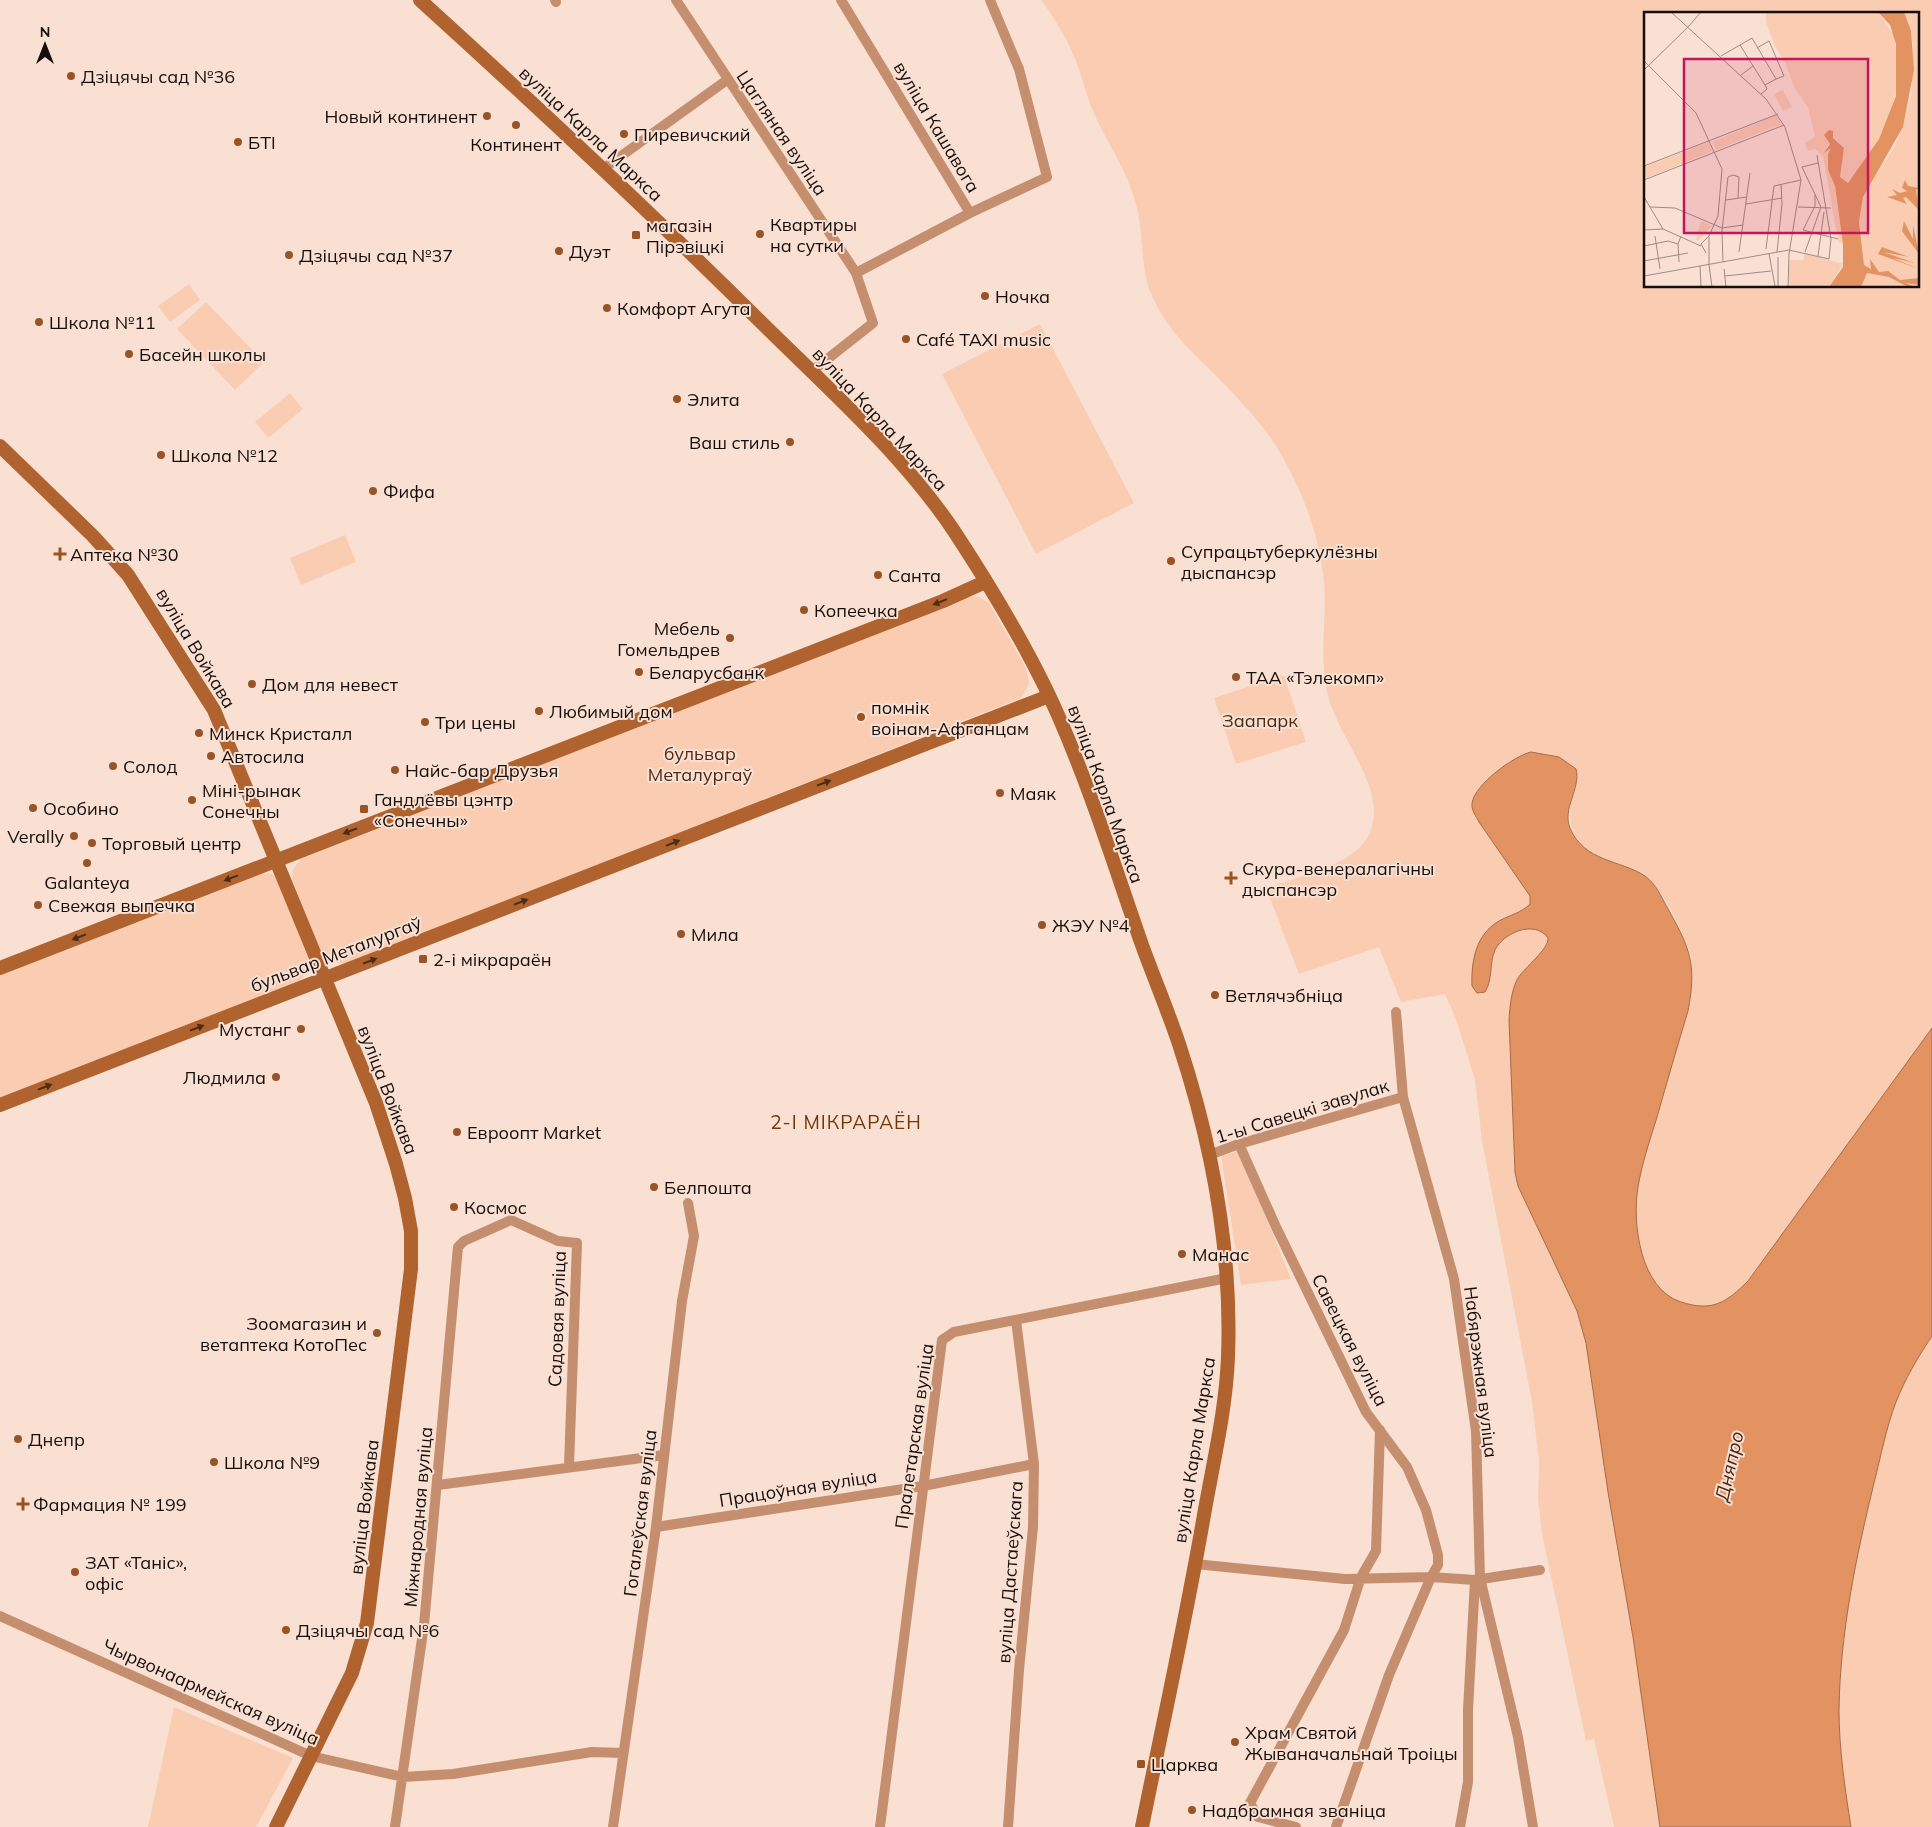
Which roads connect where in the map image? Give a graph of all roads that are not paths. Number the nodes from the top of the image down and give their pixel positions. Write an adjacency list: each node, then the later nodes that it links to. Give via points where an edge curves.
1 (420, 0): 6 (main road, вуліца Карла Маркса)
2 (676, 0): 5 (street, Цагляная вуліца)
3 (841, 0): 7 (street, вуліца Кашавога)
4 (990, 0): 7 (street, via 1019,69 1047,177)
5 (727, 80): 6 (street); 8 (street, Цагляная вуліца)
6 (602, 169): 9 (main road, вуліца Карла Маркса)
7 (970, 213): 8 (street, вуліца Кашавога)
8 (856, 273): 9 (street, Цагляная вуліца, via 873,322)
9 (812, 372): 11 (main road, вуліца Карла Маркса, via 929,495)
10 (0, 446): 13 (main road, вуліца Войкава, via 93,536 128,575 214,710)
11 (985, 582): 12 (main road, вуліца Карла Маркса); 13 (main road, one-way to 13, via 627,726)
12 (1049, 696): 15 (main road, бульвар Металургаў, one-way to 12); 20 (main road, вуліца Карла Маркса, via 1073,751 1178,1042)
13 (276, 860): 14 (main road, one-way to 14); 15 (main road, вуліца Войкава)
14 (0, 968)
15 (325, 979): 18 (main road, бульвар Металургаў, one-way to 15); 39 (main road, вуліца Войкава, via 376,1103 396,1164 411,1231 411,1269 367,1623 352,1673)
16 (1396, 1012): 17 (street, Набярэжная вуліца)
17 (1403, 1097): 19 (street, 1-ы Савецкі завулак); 36 (street, Набярэжная вуліца, via 1454,1279 1466,1352 1476,1432)
18 (0, 1105)
19 (1239, 1144): 20 (street, 1-ы Савецкі завулак); 25 (street, Савецкая вуліца, via 1366,1412)
20 (1209, 1156): 23 (main road, вуліца Карла Маркса, via 1221,1220)
21 (688, 1203): 26 (street, Гогалеўская вуліца, via 694,1236 682,1301)
22 (464, 1241): 28 (street, Садовая вуліца, via 511,1220 558,1241 577,1243); 29 (street, Міжнародная вуліца, via 458,1247)
23 (1227, 1278): 24 (street, Пралетарская вуліца); 32 (main road, вуліца Карла Маркса, via 1228,1357 1222,1413)
24 (1016, 1320): 27 (street, вуліца Дастаеўскага); 30 (street, Пралетарская вуліца, via 954,1332 942,1340)
25 (1380, 1430): 34 (street, via 1376,1551); 35 (street, Савецкая вуліца, via 1406,1467 1426,1510 1438,1555 1438,1565)
26 (664, 1455): 28 (street); 31 (street, Гогалеўская вуліца)
27 (1034, 1464): 30 (street, Працоўная вуліца); 45 (street, вуліца Дастаеўскага, via 1033,1526)
28 (569, 1466): 29 (street)
29 (438, 1484): 40 (street, Міжнародная вуліца, via 424,1625)
30 (923, 1486): 31 (street, Працоўная вуліца); 44 (street, Пралетарская вуліца)
31 (656, 1526): 38 (street, Гогалеўская вуліца)
32 (1195, 1564): 34 (street, via 1345,1579); 46 (main road, вуліца Карла Маркса)
33 (1540, 1570): 36 (street)
34 (1361, 1577): 35 (street); 47 (street, via 1344,1630 1250,1803 1258,1817)
35 (1431, 1577): 36 (street); 48 (street, Савецкая вуліца, via 1389,1675)
36 (1477, 1579): 49 (street, via 1468,1710 1468,1782); 50 (street, Набярэжная вуліца, via 1518,1737)
37 (0, 1616): 39 (street, Чырвонаармейская вуліца)
38 (622, 1753): 40 (street, Чырвонаармейская вуліца, via 592,1752 452,1774); 43 (street, Гогалеўская вуліца)
39 (311, 1756): 40 (street, Чырвонаармейская вуліца); 41 (main road, вуліца Войкава)
40 (403, 1777): 42 (street, Міжнародная вуліца)
41 (276, 1827)
42 (394, 1827)
43 (613, 1827)
44 (880, 1827)
45 (1008, 1827)
46 (1142, 1827)
47 (1296, 1827)
48 (1336, 1827)
49 (1460, 1827)
50 (1533, 1827)

